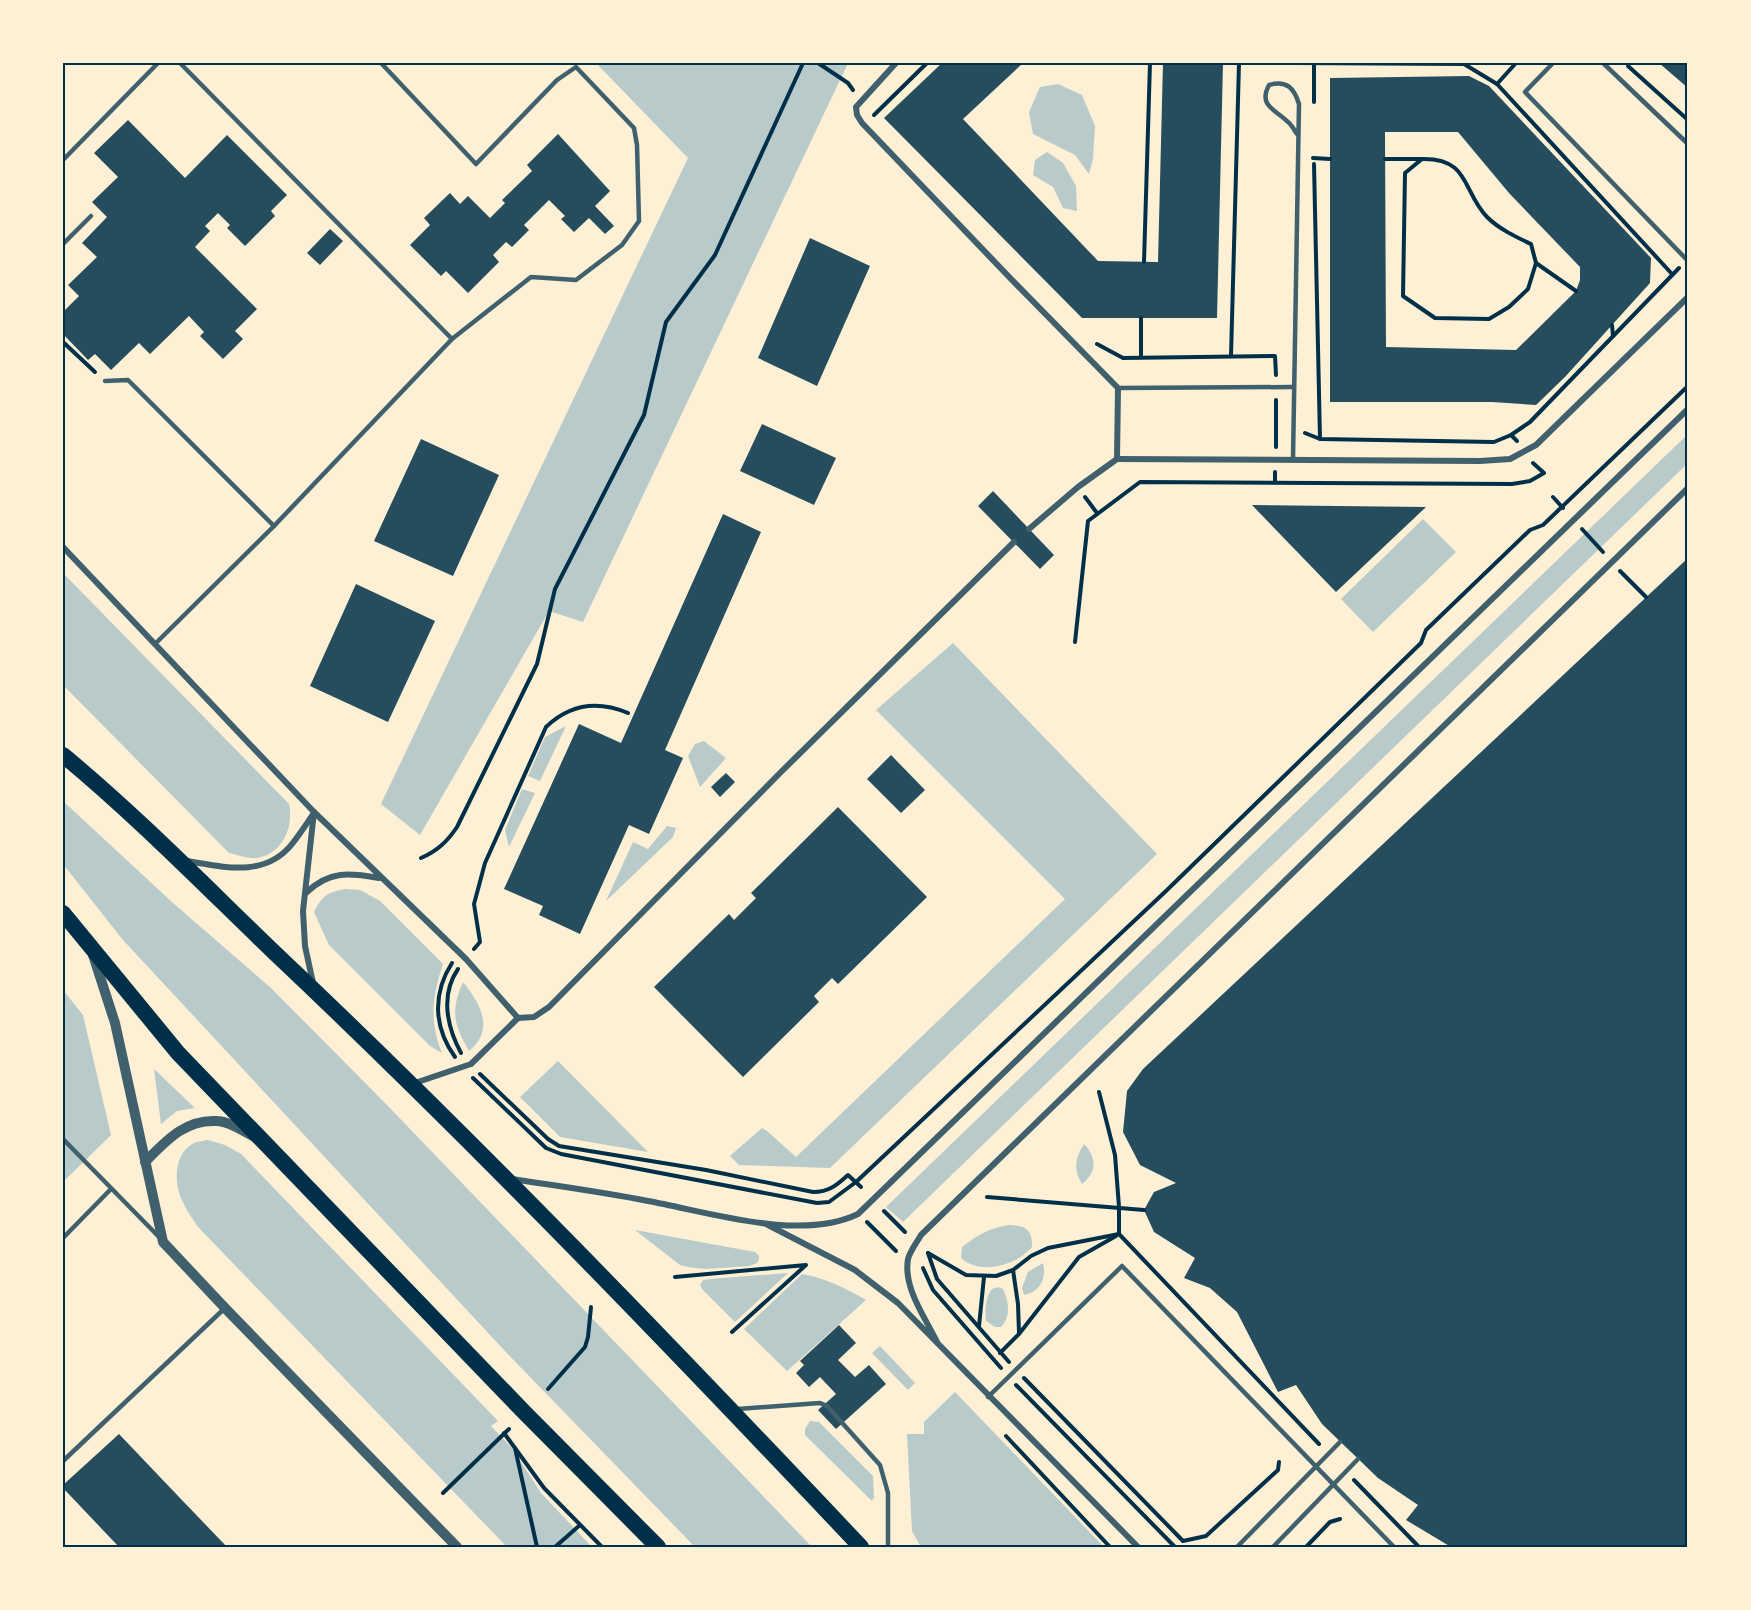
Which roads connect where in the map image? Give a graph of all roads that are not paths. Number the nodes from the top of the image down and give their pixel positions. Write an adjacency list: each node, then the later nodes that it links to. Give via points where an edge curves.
1 (158, 63): 9 (lane)
2 (180, 63): 14 (lane)
3 (381, 63): 14 (lane, via 476,164 557,80 576,67 634,128 639,221 622,245 576,280 531,277)
4 (896, 63): 17 (street, via 856,107 862,123)
5 (1553, 63): 12 (lane, via 1525,92)
6 (1603, 63): 8 (lane)
7 (1297, 134): 7 (lane, via 1299,104 1295,92 1288,84 1269,85 1264,96 1267,103); 16 (lane)
8 (1688, 144)
9 (63, 160)
10 (91, 216): 11 (lane)
11 (63, 244)
12 (1688, 261)
13 (1688, 297): 20 (street, via 1536,445 1510,459)
14 (452, 339): 22 (lane)
15 (105, 381): 22 (lane, via 128,380)
16 (1293, 387): 17 (lane); 20 (lane)
17 (1118, 388): 19 (street)
18 (1688, 409): 44 (street, via 874,1200 858,1214 829,1224)
19 (1117, 459): 20 (street); 23 (street)
20 (1293, 459)
21 (1688, 488): 48 (street, via 921,1235 908,1257 907,1272 910,1288)
22 (274, 526): 26 (lane)
23 (1029, 529)
24 (1014, 542): 37 (street, via 549,1007 534,1017)
25 (63, 547): 26 (street)
26 (156, 643): 30 (street)
27 (63, 745): 29 (highway)
28 (63, 755): 29 (highway)
29 (90, 777): 31 (highway)
30 (314, 812): 31 (street, via 291,846 274,861 234,868); 32 (street); 33 (street)
31 (176, 859): 36 (highway)
32 (381, 878): 33 (street, via 331,876); 37 (street, via 466,959)
33 (305, 893): 36 (street, via 305,946)
34 (63, 913): 35 (highway)
35 (91, 949): 40 (highway, via 178,1053); 41 (street, via 115,1023)
36 (314, 990): 38 (highway)
37 (518, 1018): 38 (street, via 471,1064)
38 (412, 1084): 42 (highway)
39 (63, 1139): 43 (lane)
40 (263, 1141): 41 (street, via 219,1121 188,1125); 57 (highway)
41 (145, 1162): 46 (street)
42 (506, 1179): 44 (street, via 596,1191); 50 (highway)
43 (110, 1190): 45 (lane); 46 (lane)
44 (767, 1225): 48 (street, via 855,1270 898,1303)
45 (63, 1238)
46 (163, 1242): 47 (street)
47 (225, 1308): 53 (lane); 56 (street)
48 (937, 1342): 49 (street)
49 (988, 1397): 54 (lane, via 1122,1266); 60 (street)
50 (731, 1410): 58 (highway); 59 (lane, via 820,1403 827,1406 880,1465 888,1493)
51 (1340, 1442): 54 (lane)
52 (1358, 1459): 55 (lane)
53 (63, 1461)
54 (1316, 1466): 55 (lane); 61 (lane)
55 (1333, 1484): 62 (lane); 63 (lane)
56 (458, 1547)
57 (658, 1547)
58 (861, 1547)
59 (888, 1547)
60 (1138, 1547)
61 (1237, 1547)
62 (1273, 1547)
63 (1394, 1547)

